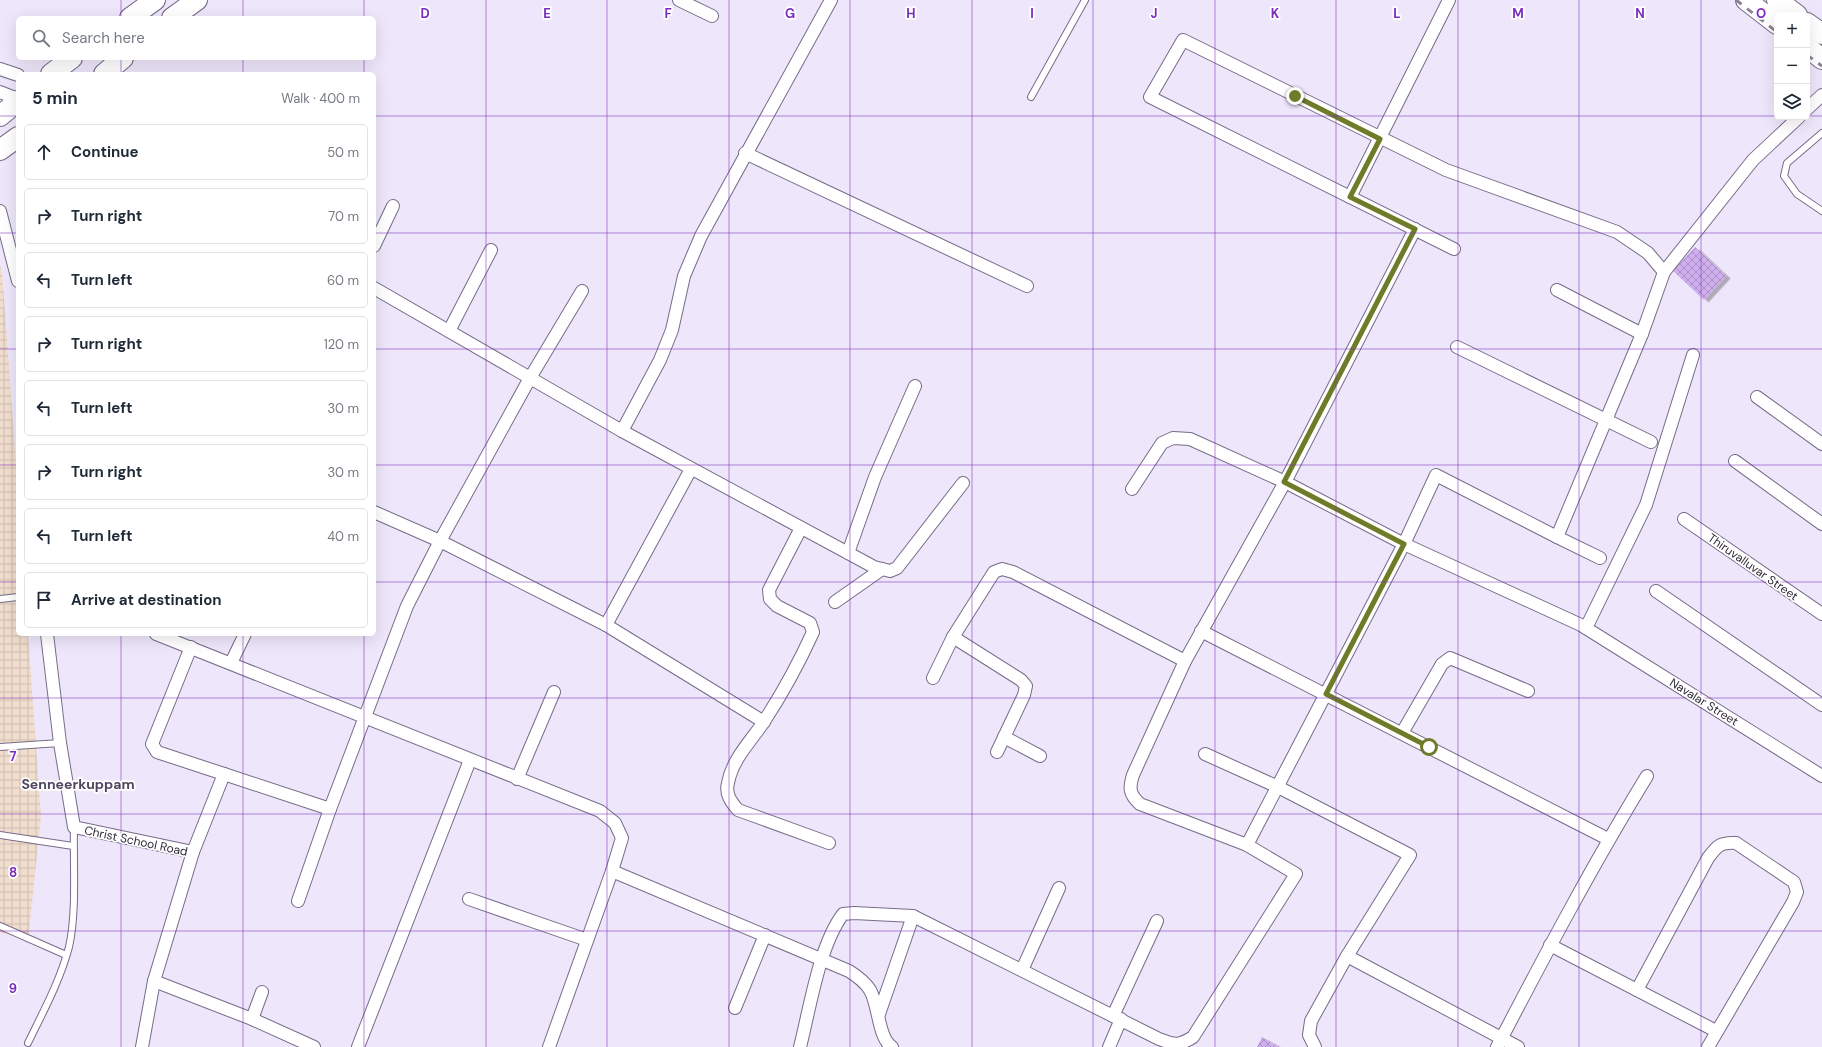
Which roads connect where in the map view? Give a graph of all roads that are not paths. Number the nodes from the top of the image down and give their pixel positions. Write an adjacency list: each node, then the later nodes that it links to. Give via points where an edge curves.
1 (197, 0): 9 (main road)
2 (831, 0): 34 (street)
3 (1085, 0): 24 (lane)
4 (1449, 0): 32 (street)
5 (1746, 0): 11 (main road)
6 (1777, 0): 8 (main road)
7 (687, 2): 10 (street)
8 (1793, 12)
9 (175, 16)
10 (712, 16)
11 (1774, 22)
12 (1810, 25): 13 (main road)
13 (1822, 34)
14 (1808, 48): 15 (main road)
15 (1822, 59)
16 (69, 60): 19 (main road)
17 (121, 60): 20 (main road)
18 (0, 69): 21 (street)
19 (54, 72)
20 (106, 72)
21 (16, 74)
22 (0, 92): 25 (street)
23 (1822, 95): 27 (street)
24 (1031, 97)
25 (16, 99)
26 (16, 102): 28 (main road)
27 (1810, 106)
28 (0, 116)
29 (1795, 120): 43 (street, via 1753,160)
30 (1822, 134): 38 (lane, via 1788,163 1784,176 1797,194)
31 (16, 138): 33 (main road)
32 (1380, 139): 35 (street); 35 (street, via 1183,40 1150,97); 43 (street, via 1446,170 1617,232 1648,253)
33 (0, 150)
34 (745, 153): 45 (street); 57 (street, via 743,162 702,236 684,276 672,330 660,360)
35 (1350, 197): 39 (street)
36 (393, 206): 40 (street)
37 (0, 211): 44 (street)
38 (1822, 211)
39 (1415, 229): 41 (street); 62 (street)
40 (376, 242)
41 (1454, 249)
42 (491, 250): 49 (street)
43 (1664, 272): 50 (street)
44 (16, 273)
45 (1027, 286)
46 (376, 289): 49 (street)
47 (1557, 290): 50 (street)
48 (582, 291): 53 (street)
49 (449, 331): 53 (street)
50 (1642, 334): 56 (street)
51 (1457, 347): 56 (street)
52 (1693, 355): 81 (street, via 1646,505)
53 (530, 378): 57 (street); 70 (street)
54 (915, 386): 72 (street, via 875,477)
55 (1757, 397): 59 (street)
56 (1605, 420): 58 (street); 69 (street)
57 (622, 431): 61 (street)
58 (1651, 442)
59 (1822, 444)
60 (1735, 461): 67 (street)
61 (691, 469): 68 (street); 80 (street)
62 (1284, 482): 64 (street, Navalar Street, via 1190,439 1173,438 1162,443); 71 (street, Navalar Street); 82 (street)
63 (963, 483): 74 (street, via 897,568 890,572)
64 (1132, 489)
65 (376, 513): 70 (street)
66 (1684, 519): 79 (street, Thiruvalluvar Street)
67 (1822, 524)
68 (801, 528): 72 (street); 96 (street, via 769,590 770,599 777,606 810,623 813,632)
69 (1557, 538): 71 (street, via 1436,475); 73 (street)
70 (440, 541): 80 (street); 95 (street, via 408,606)
71 (1404, 544): 81 (street, Navalar Street); 93 (street)
72 (848, 553): 74 (street)
73 (1600, 558)
74 (882, 569): 78 (street)
75 (1656, 591): 94 (street)
76 (16, 597): 77 (lane)
77 (0, 599)
78 (835, 602)
79 (1822, 614)
80 (606, 625): 96 (street)
81 (1586, 628): 107 (street, Navalar Street)
82 (1202, 631): 88 (street); 93 (street)
83 (47, 636): 99 (street, Christ School Road)
84 (161, 636): 87 (street)
85 (244, 636): 89 (street)
86 (953, 637): 88 (street, via 994,572 1002,570 1012,572); 90 (street); 98 (street, via 1021,680 1026,686)
87 (191, 647): 89 (street); 105 (street, via 152,744 157,752)
88 (1185, 661): 115 (street, via 1133,775 1129,787 1131,796 1140,804)
89 (231, 664): 95 (street)
90 (933, 678)
91 (1528, 691): 97 (street, via 1450,658 1442,664)
92 (554, 692): 108 (street)
93 (1326, 694): 97 (street); 109 (street)
94 (1822, 705)
95 (366, 718): 104 (street); 110 (street)
96 (764, 722): 114 (street, via 732,768 727,785 729,800 738,810)
97 (1402, 733): 113 (street)
98 (1004, 737): 101 (street); 103 (street)
99 (60, 743): 100 (lane); 111 (street, Christ School Road)
100 (0, 747)
101 (997, 752)
102 (1205, 754): 109 (street)
103 (1040, 756)
104 (470, 760): 108 (street); 144 (street)
105 (224, 774): 110 (street); 117 (street)
106 (1648, 776): 113 (street)
107 (1822, 776)
108 (517, 778): 118 (street, via 600,811 615,823 622,838)
109 (1278, 787): 115 (street); 129 (street, via 1410,855)
110 (330, 809): 121 (street)
111 (74, 828): 116 (lane); 117 (street, Christ School Road)
112 (0, 835): 116 (lane)
113 (1608, 839): 127 (street)
114 (829, 843)
115 (1247, 845): 137 (street, via 1296,874 1193,1037 1184,1043 1173,1045)
116 (73, 846): 128 (lane, via 72,912)
117 (193, 852): 132 (street, Christ School Road)
118 (612, 870): 125 (street); 126 (street)
119 (1059, 888): 131 (street)
120 (469, 899): 126 (street)
121 (298, 901)
122 (913, 916): 130 (street, via 843,914 832,930); 131 (street); 136 (street)
123 (1157, 921): 137 (street)
124 (0, 926): 128 (lane)
125 (765, 935): 130 (street); 135 (street)
126 (587, 940): 145 (street)
127 (1550, 945): 133 (street); 141 (street)
128 (66, 955): 140 (lane, via 57,982)
129 (1347, 956): 141 (street); 149 (street, via 1311,1021 1309,1035)
130 (822, 959): 136 (street, via 861,979 870,989); 146 (street)
131 (1022, 970): 137 (street)
132 (154, 980): 138 (street); 142 (street, Christ School Road)
133 (1637, 990): 139 (street); 139 (street, via 1708,858 1716,847 1725,842 1736,843 1794,882 1797,892)
134 (262, 992): 138 (street)
135 (735, 1008)
136 (879, 1014): 147 (street, via 883,1033)
137 (1117, 1017): 148 (street)
138 (252, 1019): 143 (street)
139 (1716, 1031): 151 (street)
140 (28, 1043)
141 (1499, 1043): 150 (street)
142 (142, 1047)
143 (314, 1047)
144 (358, 1047)
145 (549, 1047)
146 (800, 1047)
147 (892, 1047)
148 (1109, 1047)
149 (1315, 1047)
150 (1518, 1047)
151 (1708, 1047)

